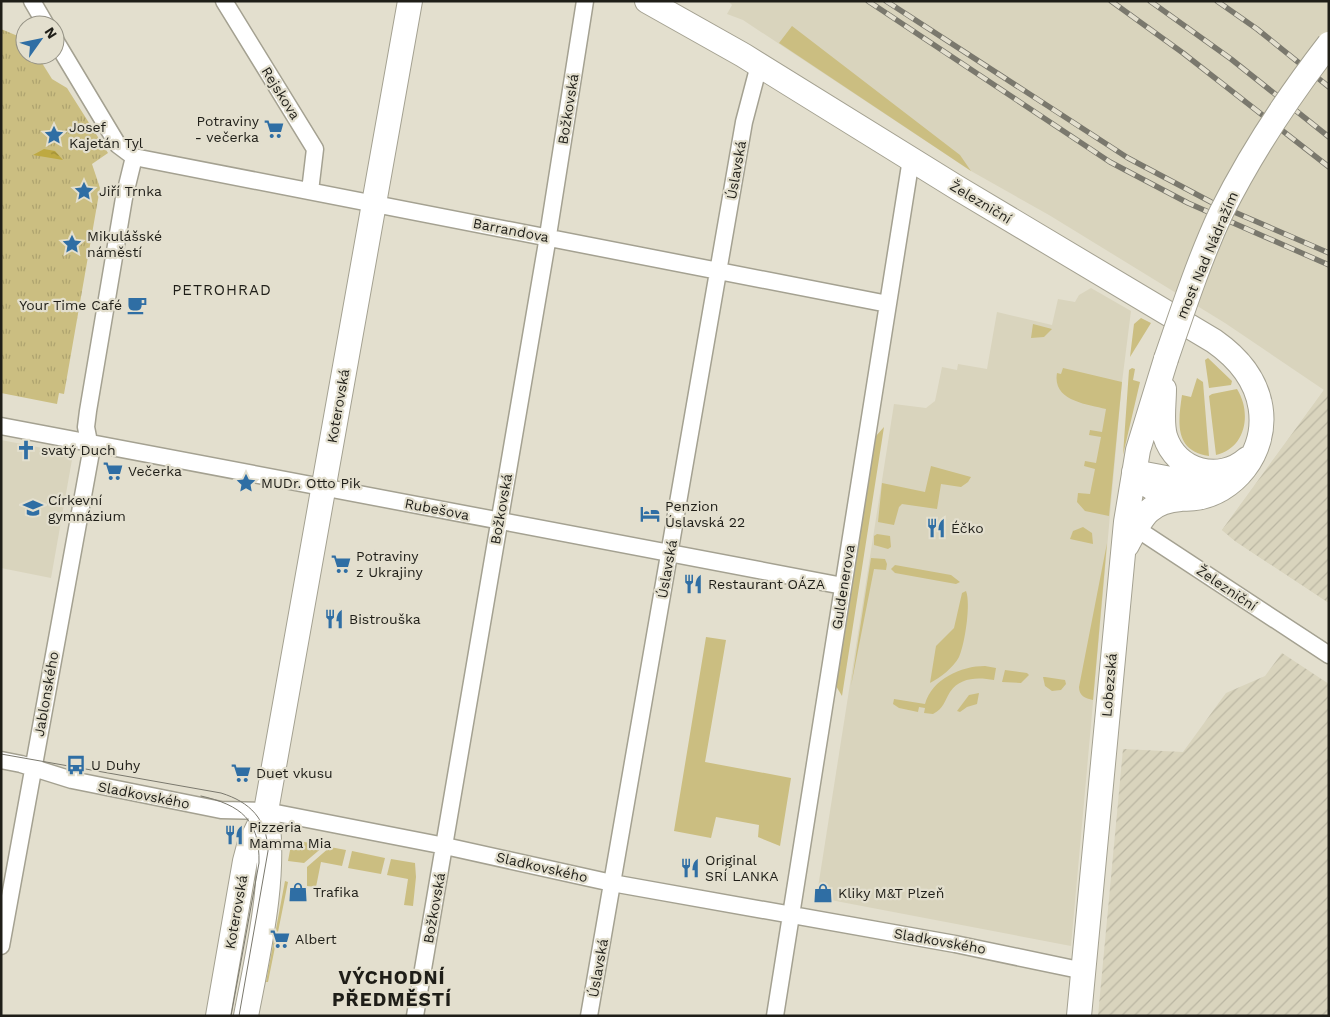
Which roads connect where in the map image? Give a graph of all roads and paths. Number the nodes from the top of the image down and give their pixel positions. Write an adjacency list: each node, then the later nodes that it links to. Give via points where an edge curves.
1 (32, 1): 6 (street)
2 (224, 1): 14 (street, Rejskova, via 315,149)
3 (410, 1): 15 (main road, Koterovská)
4 (584, 1): 16 (street, Božkovská)
5 (647, 1): 10 (main road, Železniční)
6 (40, 15)
7 (1329, 44): 11 (main road, most Nad Nádražím, bridge)
8 (65, 57): 12 (street, via 118,145)
9 (1329, 58): 11 (main road, most Nad Nádražím, bridge)
10 (759, 65): 13 (main road, Železniční); 17 (street, Úslavská, via 744,122)
11 (1302, 78): 19 (main road, most Nad Nádražím, bridge, via 1242,173 1221,215)
12 (134, 157): 14 (street, Barrandova); 22 (street, via 124,198 88,411 86,427)
13 (911, 159): 18 (street, Guldenerova); 21 (main road, Železniční, via 1227,350 1244,366 1256,385 1264,414)
14 (310, 192): 15 (street, Barrandova)
15 (374, 204): 16 (street, Barrandova); 24 (main road, Koterovská)
16 (547, 237): 17 (street, Barrandova); 26 (street, Božkovská)
17 (718, 271): 18 (street, Barrandova); 28 (street, Úslavská)
18 (888, 304): 29 (street, Guldenerova)
19 (1166, 358): 21 (main road, via 1164,432 1172,451 1184,463 1206,472 1226,472 1245,460); 23 (main road, Lobezská, via 1146,420)
20 (1, 426): 22 (street)
21 (1261, 437): 23 (main road, via 1241,467 1213,480); 25 (main road, Železniční, via 1250,463 1233,482 1213,494)
22 (90, 443): 24 (street, Rubešova); 32 (street, Jablonského, via 91,452)
23 (1132, 483): 25 (main road, Železniční, via 1147,486 1158,494); 27 (main road, Lobezská)
24 (323, 488): 26 (street, Rubešova); 33 (main road, Koterovská)
25 (1195, 498): 27 (main road, via 1155,505)
26 (498, 521): 28 (street, Rubešova); 34 (street, Božkovská)
27 (1131, 525): 30 (street, Železniční); 38 (main road, Lobezská, via 1122,554)
28 (669, 553): 29 (street, Rubešova); 35 (street, Úslavská)
29 (843, 586): 36 (street, Guldenerova)
30 (1329, 655)
31 (1, 760): 32 (street, Sladkovského)
32 (33, 767): 33 (street, Sladkovského, via 72,780 221,810); 37 (street, Jablonského)
33 (266, 811): 34 (street, Sladkovského); 39 (main road, Koterovská, via 245,861); 40 (main road, Koterovská, via 270,865)
34 (445, 846): 35 (street, Sladkovského); 41 (street, Božkovská)
35 (612, 884): 36 (street, Sladkovského); 42 (street, Úslavská)
36 (790, 915): 38 (street, Sladkovského, via 982,949); 43 (street, Guldenerova)
37 (1, 946)
38 (1084, 971): 44 (main road, Lobezská)
39 (218, 1016)
40 (246, 1016)
41 (415, 1016)
42 (590, 1016)
43 (775, 1016)
44 (1079, 1016)

